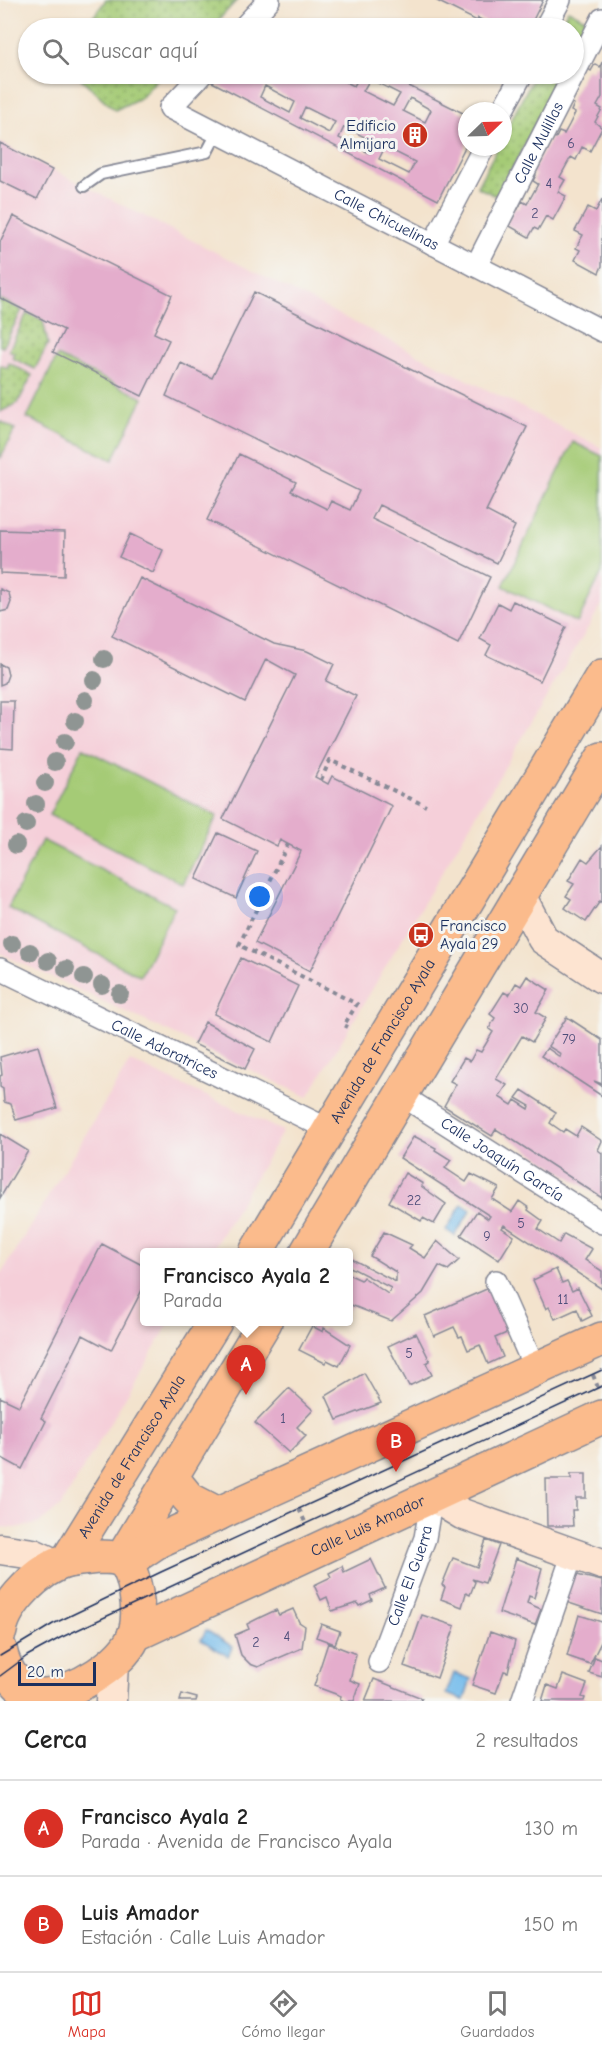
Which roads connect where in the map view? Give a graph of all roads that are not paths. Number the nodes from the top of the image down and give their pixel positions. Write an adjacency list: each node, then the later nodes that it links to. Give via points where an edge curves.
1 (269, 0): 3 (street)
2 (560, 0): 4 (street)
3 (252, 18)
4 (550, 18)
5 (602, 19): 6 (street, Calle Mulillas)
6 (584, 54)
7 (193, 84): 11 (street, Calle Chicuelinas, via 170,108)
8 (517, 84): 10 (street)
9 (569, 84): 15 (street, Calle Mulillas)
10 (507, 102)
11 (217, 133): 13 (lane, via 207,152 101,174); 14 (street, Calle Chicuelinas)
12 (479, 156): 14 (street)
13 (84, 186)
14 (433, 244): 15 (street, Calle Chicuelinas)
15 (476, 266): 16 (street, Calle Chicuelinas)
16 (600, 325)
17 (602, 676): 25 (main road, Avenida de Francisco Ayala)
18 (602, 759): 19 (main road)
19 (520, 895): 20 (street); 21 (main road)
20 (543, 939): 21 (street); 23 (street)
21 (493, 940): 24 (main road)
22 (0, 969): 25 (street, Calle Adoratrices)
23 (602, 978)
24 (401, 1095): 26 (street, Calle Joaquín García); 28 (main road)
25 (330, 1130): 27 (main road, Avenida de Francisco Ayala)
26 (602, 1223)
27 (258, 1248)
28 (309, 1248)
29 (496, 1281): 33 (street)
30 (212, 1326): 41 (main road, Avenida de Francisco Ayala)
31 (263, 1326): 35 (main road)
32 (602, 1339): 33 (main road)
33 (535, 1369): 37 (main road)
34 (602, 1417): 36 (main road, Calle Luis Amador)
35 (171, 1477): 37 (main road, via 189,1499); 40 (main road)
36 (432, 1496): 39 (street, via 462,1514); 44 (main road, Calle Luis Amador); 45 (street, Calle El Guerra, via 425,1538)
37 (218, 1514): 40 (main road)
38 (0, 1549): 41 (street)
39 (573, 1553): 42 (street); 49 (street)
40 (123, 1562): 41 (main road, via 107,1557); 44 (main road, via 131,1574 137,1601)
41 (62, 1563): 43 (main road, via 27,1586)
42 (602, 1564)
43 (1, 1626): 47 (main road, via 7,1669 17,1684)
44 (135, 1635): 46 (main road)
45 (379, 1662)
46 (113, 1663): 47 (main road, via 95,1677); 48 (street)
47 (39, 1698)
48 (111, 1701)
49 (522, 1701)

